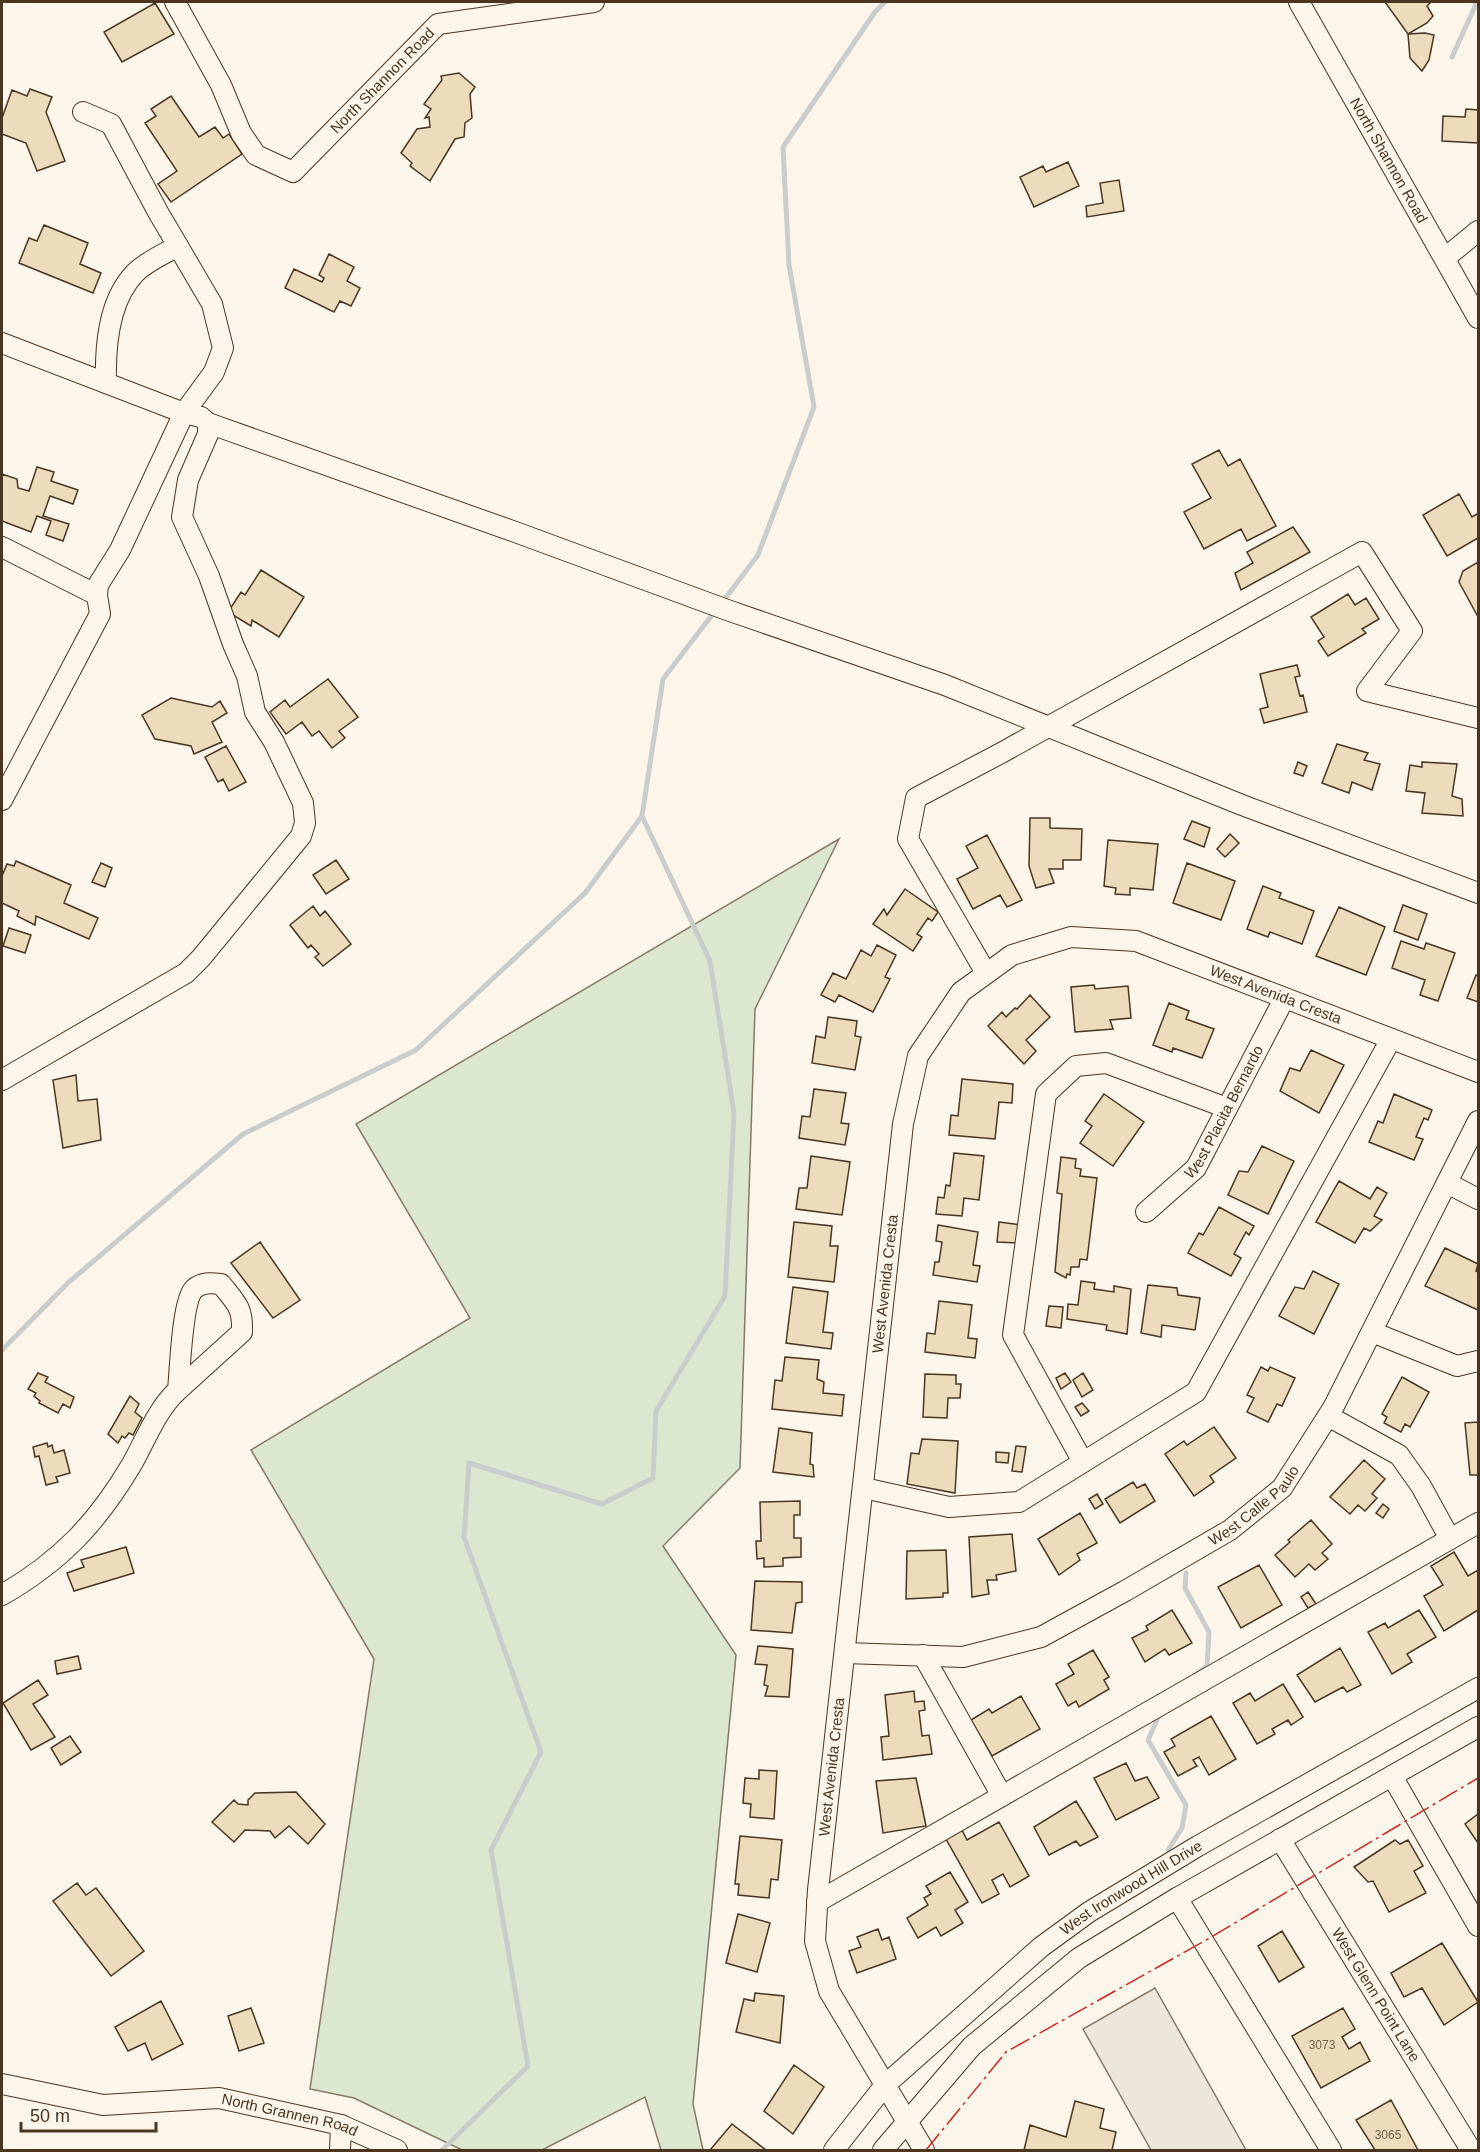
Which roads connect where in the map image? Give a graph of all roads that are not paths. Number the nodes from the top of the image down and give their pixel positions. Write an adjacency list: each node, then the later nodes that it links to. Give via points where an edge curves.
1 (175, 2): 2 (street, North Shannon Road, via 256,155 293,172 438,24)
2 (594, 2)
3 (1299, 2): 7 (street, North Shannon Road)
4 (83, 112): 6 (street, via 111,124)
5 (1479, 231): 7 (street)
6 (178, 246): 10 (street, via 135,274 118,298 105,352); 11 (street, via 212,304 223,348 214,372)
7 (1445, 258): 8 (street, North Shannon Road)
8 (1479, 318)
9 (2, 344): 10 (street)
10 (106, 383): 11 (street)
11 (184, 413): 12 (street); 14 (street, via 120,550 98,585)
12 (208, 423): 16 (street, via 945,685); 23 (street, via 208,434 188,480 182,517 247,676 255,712 303,803 305,823 301,836 186,973)
13 (2, 547): 14 (street)
14 (97, 595): 17 (street, via 100,614)
15 (1479, 718): 16 (street, via 1367,692 1412,631 1362,552)
16 (1048, 727): 18 (street, via 1242,805); 19 (street, via 916,798 908,839)
17 (2, 800)
18 (1479, 893)
19 (987, 973): 20 (street, West Avenida Cresta, via 1012,955 1071,937 1136,941); 34 (street, West Avenida Cresta, via 961,992 918,1056 903,1124)
20 (1284, 999): 21 (street, West Avenida Cresta); 24 (street, West Placita Bernardo)
21 (1391, 1039): 22 (street, West Avenida Cresta); 33 (street, via 1196,1392)
22 (1479, 1072)
23 (2, 1080)
24 (1227, 1108): 28 (street, West Placita Bernardo, via 1196,1168); 33 (street, via 1106,1063 1076,1066 1046,1094 1013,1335)
25 (1479, 1121): 26 (street, West Calle Paulo)
26 (1447, 1183): 27 (street); 29 (street, West Calle Paulo)
27 (1479, 1199)
28 (1146, 1212)
29 (1372, 1332): 30 (street, via 1457,1366); 32 (street, West Calle Paulo)
30 (1479, 1361)
31 (178, 1390): 31 (street, via 242,1332 242,1314 220,1284 205,1283 193,1290 186,1308); 37 (street, via 168,1399 102,1509 64,1553)
32 (1328, 1416): 36 (street, via 1399,1455); 39 (street, West Calle Paulo, via 1282,1488 1230,1530 1041,1637 963,1657)
33 (1083, 1462): 34 (street, via 1019,1502 949,1507)
34 (864, 1488): 38 (street, West Avenida Cresta)
35 (1479, 1523): 36 (street)
36 (1450, 1539): 43 (street)
37 (2, 1595)
38 (845, 1653): 39 (street, West Calle Paulo); 46 (street, West Avenida Cresta)
39 (923, 1655): 43 (street)
40 (1479, 1688): 49 (street, West Ironwood Hill Drive, via 1089,1912 1041,1947)
41 (1479, 1727): 42 (street, West Ironwood Hill Drive)
42 (1392, 1776): 44 (street, West Ironwood Hill Drive); 47 (street)
43 (1002, 1796): 46 (street)
44 (1280, 1839): 45 (street, West Ironwood Hill Drive); 58 (street, West Glenn Point Lane)
45 (1177, 1898): 50 (street, West Ironwood Hill Drive, via 1079,1958 1032,1996 972,2046); 57 (street)
46 (817, 1902): 49 (street, West Avenida Cresta, via 815,1941 830,1991)
47 (1479, 1926)
48 (2, 2084): 51 (street, North Grannen Road, via 103,2105 219,2098)
49 (885, 2085): 50 (street, West Avenida Cresta); 54 (street, West Ironwood Hill Drive)
50 (906, 2121): 55 (street, West Ironwood Hill Drive); 56 (street, West Avenida Cresta)
51 (341, 2125): 52 (street); 53 (street, North Grannen Road)
52 (340, 2151)
53 (397, 2151)
54 (834, 2151)
55 (883, 2151)
56 (924, 2151)
57 (1331, 2151)
58 (1471, 2151)

